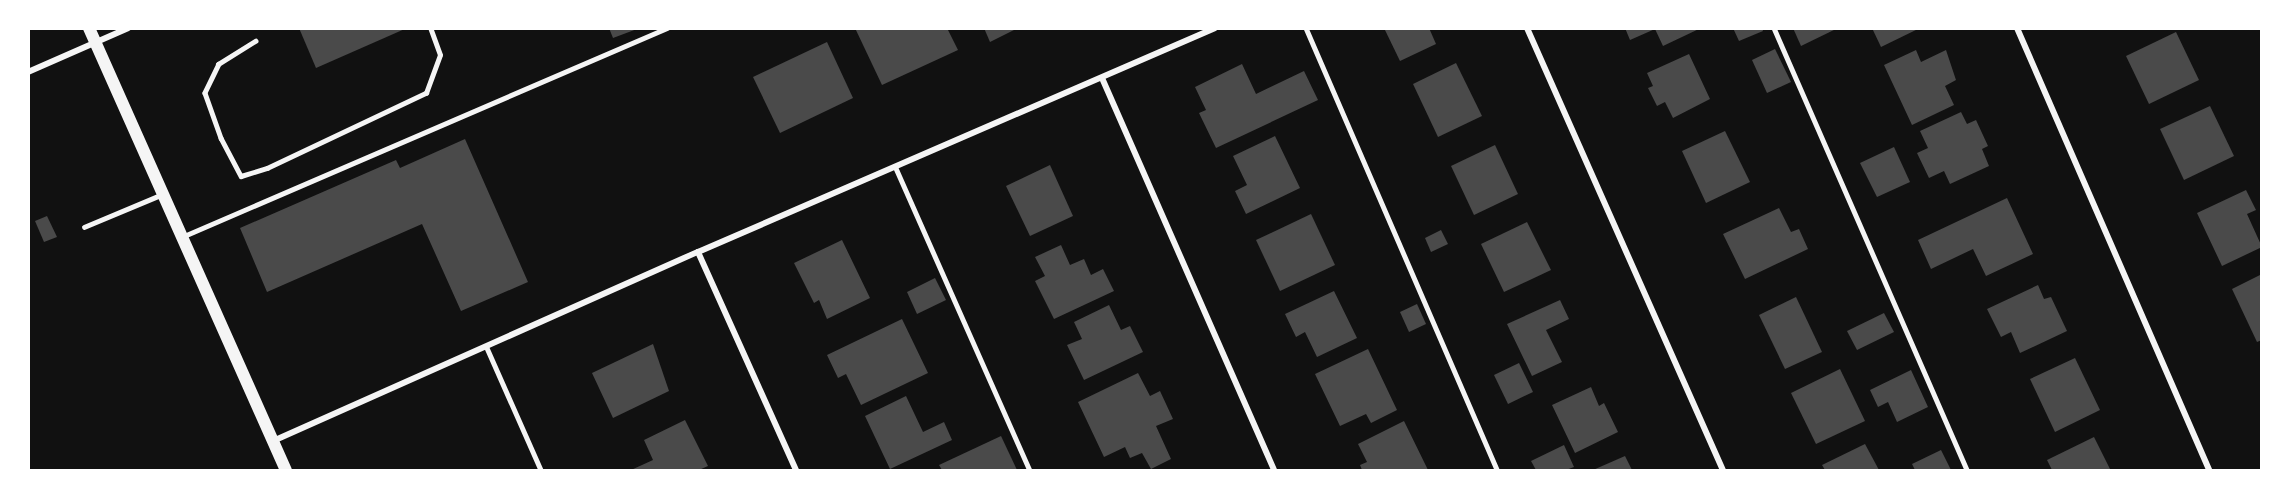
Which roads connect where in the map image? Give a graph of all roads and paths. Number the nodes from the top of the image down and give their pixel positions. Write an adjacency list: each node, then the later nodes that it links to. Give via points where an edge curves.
1 (89, 28): 11 (main road)
2 (128, 28): 11 (street)
3 (430, 28): 10 (lane, via 440,55 426,93 242,176 205,93 219,64)
4 (667, 28): 17 (lane)
5 (1215, 28): 13 (street)
6 (1306, 28): 26 (lane)
7 (1527, 28): 27 (street)
8 (1774, 28): 28 (lane)
9 (2017, 28): 29 (street)
10 (256, 41)
11 (95, 43): 12 (street); 15 (main road)
12 (28, 72)
13 (1102, 78): 14 (street); 25 (street)
14 (895, 166): 18 (street); 24 (lane)
15 (163, 194): 16 (lane); 17 (main road)
16 (84, 227)
17 (182, 237): 20 (main road)
18 (698, 252): 19 (street); 23 (street)
19 (487, 348): 20 (street); 22 (lane)
20 (273, 441): 21 (main road)
21 (286, 471)
22 (541, 471)
23 (796, 471)
24 (1030, 471)
25 (1274, 471)
26 (1497, 471)
27 (1723, 471)
28 (1967, 471)
29 (2208, 471)

